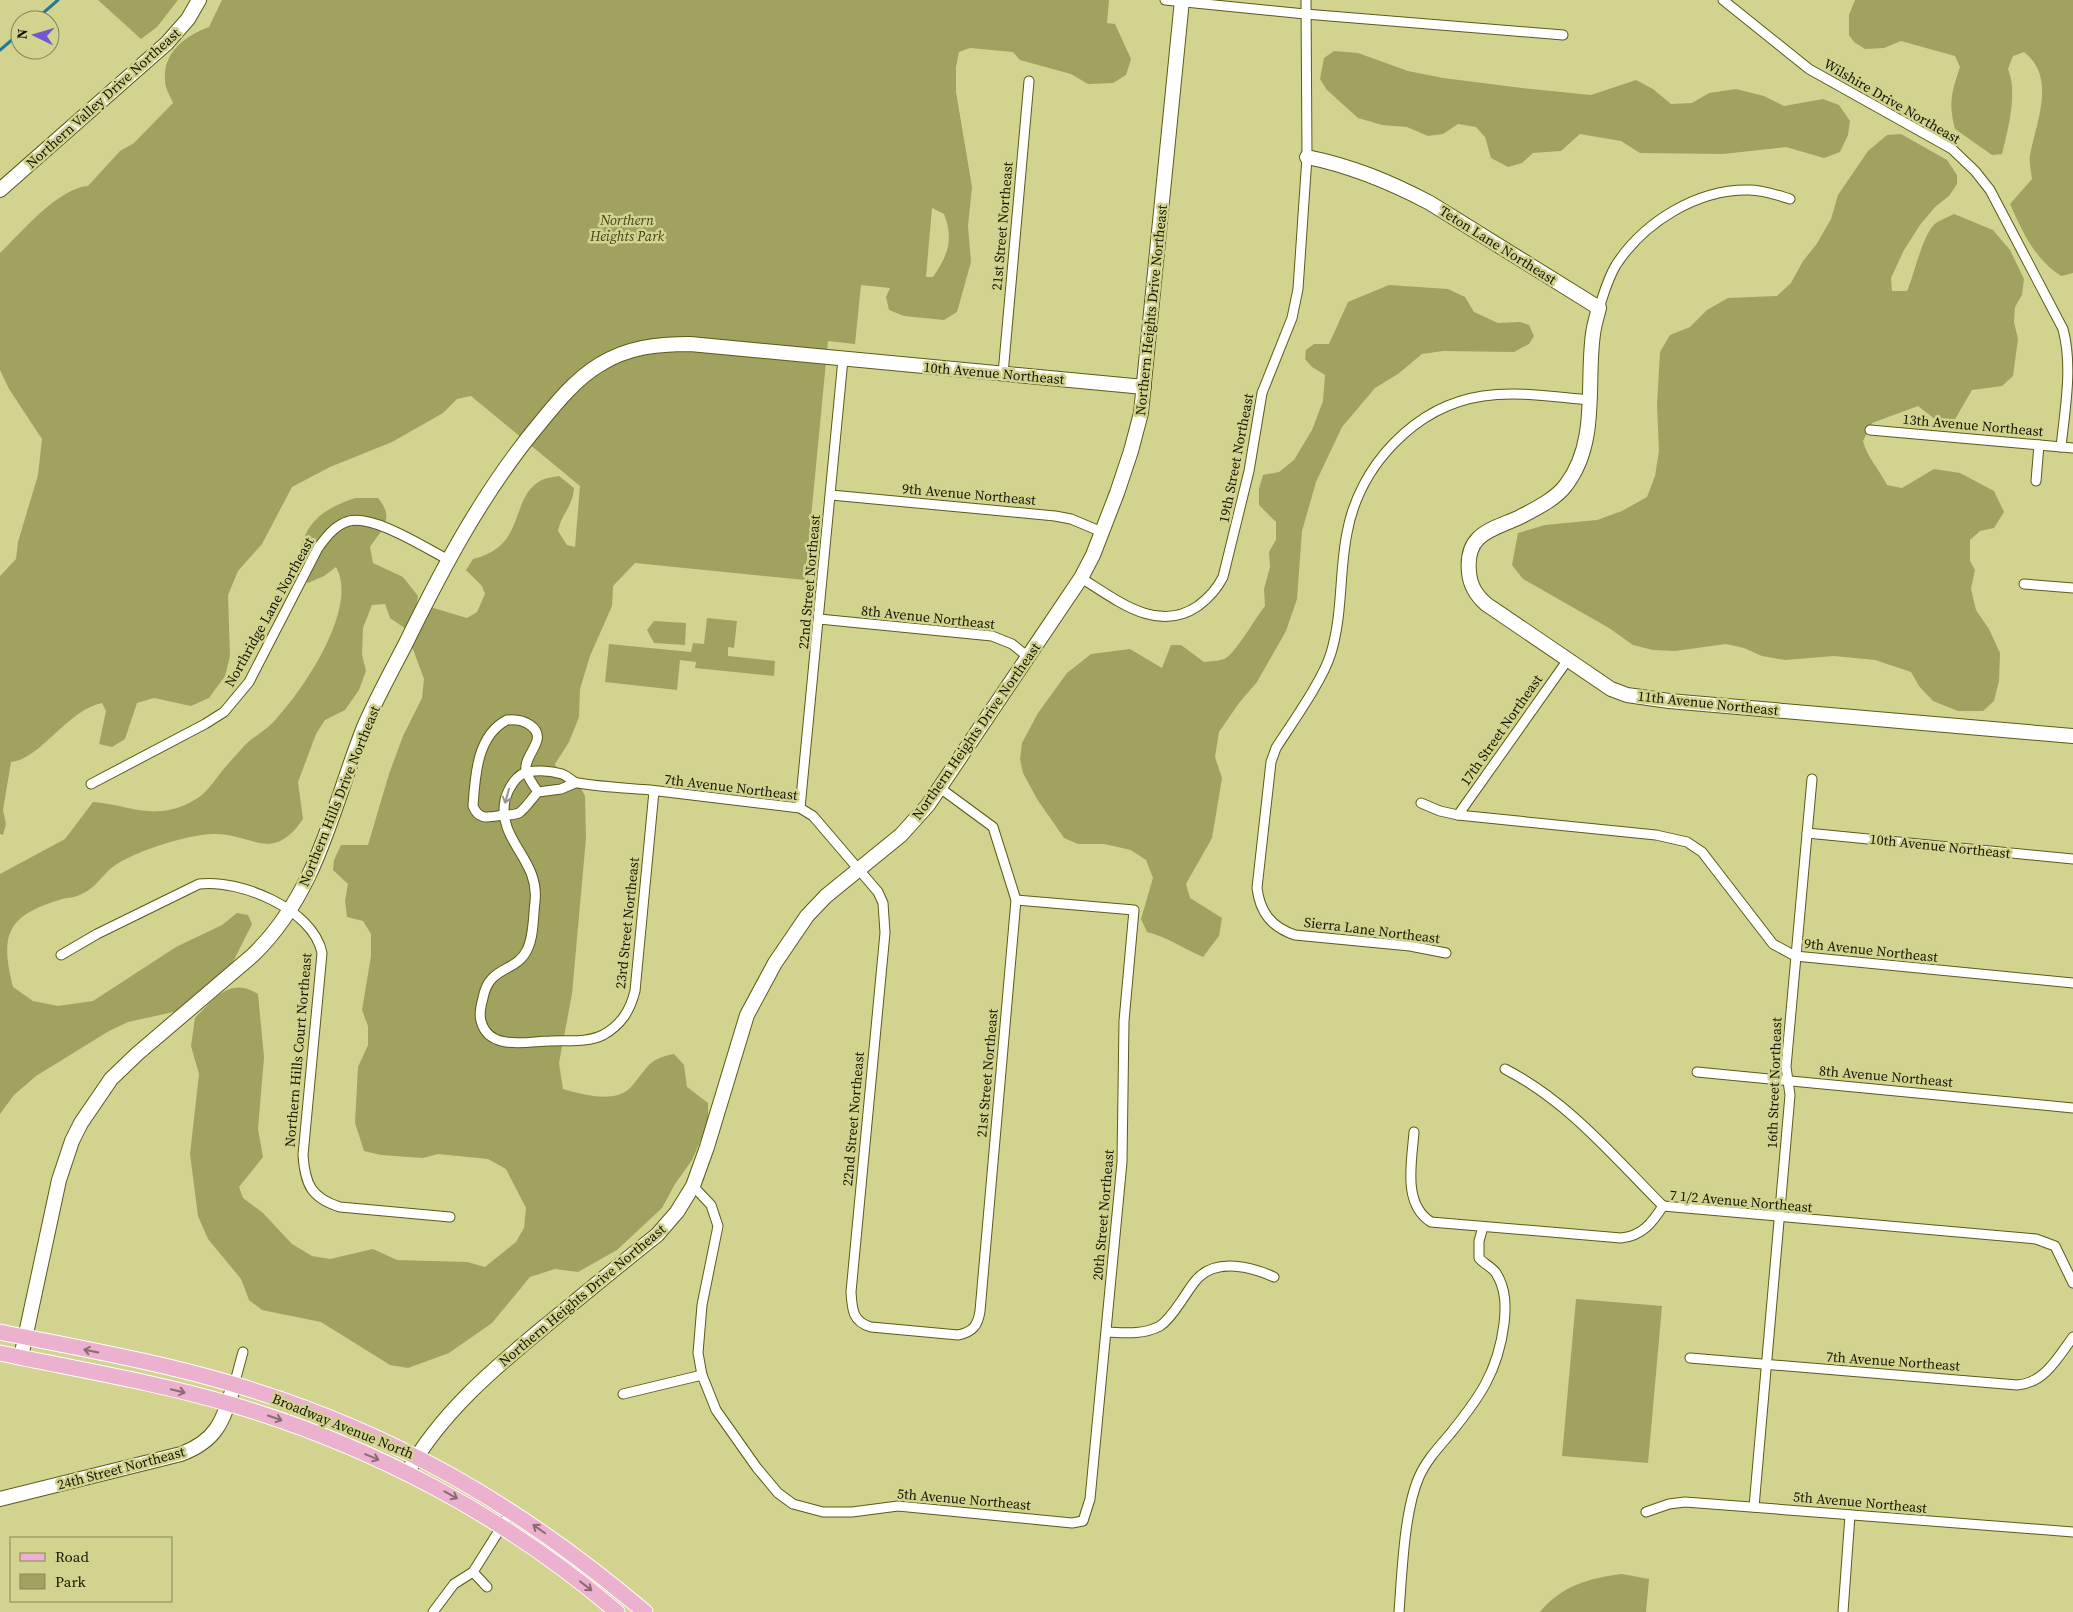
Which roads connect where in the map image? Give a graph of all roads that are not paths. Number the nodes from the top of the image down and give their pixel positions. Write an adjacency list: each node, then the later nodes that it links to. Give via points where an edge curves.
1 (199, 0): 10 (street, Northern Valley Drive Northeast, via 188,19 167,43)
2 (1166, 0): 5 (street)
3 (1306, 0): 6 (street, 19th Street Northeast)
4 (1723, 0): 13 (street, Wilshire Drive Northeast, via 1809,69 1913,126 1964,160 1997,201)
5 (1182, 1): 6 (street); 17 (street, Northern Heights Drive Northeast)
6 (1305, 14): 7 (street); 9 (street, 19th Street Northeast)
7 (1563, 35)
8 (1029, 81): 16 (street, 21st Street Northeast)
9 (1308, 157): 12 (street, Teton Lane Northeast, via 1363,171 1415,195); 27 (street, 19th Street Northeast, via 1298,290 1292,318 1262,393 1233,542 1216,590 1188,612 1157,618 1124,604)
10 (0, 190)
11 (1790, 199): 12 (street, via 1766,191 1748,190 1722,193 1684,205 1653,225 1632,244 1616,266)
12 (1599, 308): 18 (street, via 1593,332)
13 (2063, 328): 14 (street); 21 (street, Wilshire Drive Northeast, via 2069,368)
14 (2073, 329)
15 (843, 359): 16 (street, 10th Avenue Northeast); 24 (street, 22nd Street Northeast); 26 (street, Northern Hills Drive Northeast, via 690,344 649,346 615,356 585,375 536,428 484,500)
16 (1003, 374): 17 (street, 10th Avenue Northeast)
17 (1144, 387): 25 (street, Northern Heights Drive Northeast, via 1132,451)
18 (1589, 400): 32 (street, 11th Avenue Northeast, via 1582,457 1565,486 1535,508 1480,535 1470,554 1468,568 1478,597); 50 (street, Sierra Lane Northeast, via 1516,394 1466,399 1421,420 1380,458 1350,516 1340,612 1330,655 1271,762 1257,888 1263,913 1271,922 1295,936 1410,946)
19 (1870, 430): 20 (street, 13th Avenue Northeast)
20 (2039, 445): 21 (street, 13th Avenue Northeast); 23 (street)
21 (2061, 447): 22 (street, 13th Avenue Northeast)
22 (2073, 448)
23 (2036, 480)
24 (831, 495): 25 (street, 9th Avenue Northeast, via 1055,516); 30 (street, 22nd Street Northeast)
25 (1102, 532): 27 (street, Northern Heights Drive Northeast)
26 (449, 560): 37 (street, Northridge Lane Northeast, via 372,523 350,521 336,527 318,548 249,682 235,700 206,724); 49 (street, Northern Hills Drive Northeast, via 365,725 327,835)
27 (1081, 578): 31 (street, Northern Heights Drive Northeast)
28 (2024, 584): 29 (street)
29 (2073, 588)
30 (819, 619): 31 (street, 8th Avenue Northeast, via 992,636 1012,644); 42 (street, 22nd Street Northeast)
31 (1028, 656): 38 (street, Northern Heights Drive Northeast)
32 (1567, 661): 33 (street, 11th Avenue Northeast, via 1611,689 1646,698); 44 (street, 17th Street Northeast)
33 (2073, 736)
34 (526, 772): 36 (street, via 563,774); 40 (street); 43 (street, one-way to 43, via 509,789); 43 (street, via 526,762 538,743 538,735 526,722 507,720 486,740 475,776 473,806 482,817)
35 (1812, 779): 45 (street, 16th Street Northeast)
36 (575, 783): 39 (street, 7th Avenue Northeast); 40 (street, via 561,789)
37 (92, 784)
38 (940, 788): 47 (street, Northern Heights Drive Northeast, via 912,824); 48 (street, 21st Street Northeast, via 994,827)
39 (654, 791): 42 (street, 7th Avenue Northeast); 43 (street, 23rd Street Northeast, via 631,1006 624,1018 601,1036 587,1040 512,1043 492,1036 481,1020 484,991 489,982 497,973 516,963 527,949 536,894 531,872 505,826)
40 (538, 792): 43 (street, via 520,812)
41 (1421, 803): 44 (street, 9th Avenue Northeast)
42 (800, 808): 47 (street, 7th Avenue Northeast, via 813,816)
43 (504, 815)
44 (1458, 815): 52 (street, 9th Avenue Northeast, via 1656,835 1687,842 1702,852 1773,944)
45 (1807, 833): 46 (street, 10th Avenue Northeast); 52 (street, 16th Street Northeast)
46 (2073, 859)
47 (859, 868): 59 (street, Northern Heights Drive Northeast, via 807,916 759,991 747,1015); 66 (street, 22nd Street Northeast, via 883,903 884,933 852,1307 861,1324)
48 (1016, 900): 66 (street, 21st Street Northeast, via 979,1320 968,1333); 68 (street, 20th Street Northeast, via 1134,910 1124,1021 1122,1162)
49 (290, 912): 51 (street, Northern Hills Court Northeast, via 254,892 231,884 199,884 96,934); 61 (street, Northern Hills Court Northeast, via 314,932 322,953 303,1155 304,1171 314,1194 325,1202 340,1206); 70 (street, Northern Hills Drive Northeast, via 253,955 111,1079 81,1123 59,1180)
50 (1446, 953)
51 (61, 955)
52 (1795, 956): 53 (street, 9th Avenue Northeast); 56 (street, 16th Street Northeast)
53 (2073, 983)
54 (1505, 1069): 60 (street, via 1561,1104)
55 (1696, 1072): 56 (street, 8th Avenue Northeast)
56 (1787, 1080): 57 (street, 8th Avenue Northeast); 62 (street, 16th Street Northeast, via 1790,1095)
57 (2073, 1108)
58 (1414, 1132): 63 (street, 7 1/2 Avenue Northeast, via 1411,1179 1414,1202 1419,1211 1431,1222)
59 (693, 1186): 76 (street, 5th Avenue Northeast, via 711,1205 718,1226 702,1305 698,1354); 80 (street, Northern Heights Drive Northeast, via 657,1235 480,1383 446,1417)
60 (1663, 1206): 62 (street, 7 1/2 Avenue Northeast); 63 (street, 7 1/2 Avenue Northeast, via 1649,1225 1628,1237)
61 (450, 1217)
62 (1780, 1218): 65 (street, 7 1/2 Avenue Northeast, via 2048,1242 2059,1252); 75 (street, 16th Street Northeast)
63 (1482, 1227): 95 (street, via 1479,1258 1495,1271 1504,1289 1505,1313 1496,1366 1478,1398 1428,1460 1419,1477 1406,1541)
64 (1274, 1277): 68 (street, via 1255,1269 1217,1267 1197,1278 1173,1314 1161,1325 1148,1331)
65 (2073, 1282)
66 (914, 1331)
67 (0, 1332): 70 (main road, Broadway Avenue North)
68 (1107, 1332): 87 (street, 20th Street Northeast, via 1090,1499)
69 (2073, 1337): 75 (street, 7th Avenue Northeast, via 2053,1365 2027,1384)
70 (25, 1338): 73 (street, Northern Hills Drive Northeast); 77 (main road, Broadway Avenue North, one-way to 70)
71 (243, 1352): 77 (street)
72 (0, 1353): 73 (main road, Broadway Avenue North)
73 (21, 1358): 79 (main road, Broadway Avenue North, one-way to 79)
74 (1690, 1358): 75 (street, 7th Avenue Northeast)
75 (1766, 1365): 83 (street, 16th Street Northeast)
76 (702, 1376): 78 (street); 87 (street, 5th Avenue Northeast, via 716,1410 757,1468 778,1493 793,1504 823,1512 898,1506 1072,1523)
77 (234, 1384): 79 (street, 24th Street Northeast); 80 (main road, Broadway Avenue North, via 310,1410)
78 (623, 1394)
79 (228, 1403): 81 (main road, Broadway Avenue North, one-way to 81, via 336,1441); 82 (street, 24th Street Northeast, via 217,1430 200,1446 189,1451)
80 (417, 1456): 81 (street, Northern Heights Drive Northeast); 84 (main road, Broadway Avenue North)
81 (408, 1473): 88 (main road, Broadway Avenue North, one-way to 88)
82 (0, 1499)
83 (1754, 1506): 85 (street, 5th Avenue Northeast, via 1685,1502); 86 (street, 5th Avenue Northeast)
84 (512, 1510): 88 (street); 94 (main road, Broadway Avenue North, one-way to 84, via 578,1557)
85 (1646, 1512)
86 (1850, 1515): 89 (street, 5th Avenue Northeast); 96 (street)
87 (1083, 1521)
88 (501, 1526): 90 (street); 93 (main road, Broadway Avenue North, one-way to 93, via 556,1563)
89 (2073, 1532)
90 (473, 1572): 91 (street); 92 (street, via 454,1584)
91 (487, 1586)
92 (433, 1612)
93 (617, 1612)
94 (644, 1612)
95 (1399, 1612)
96 (1843, 1612)

